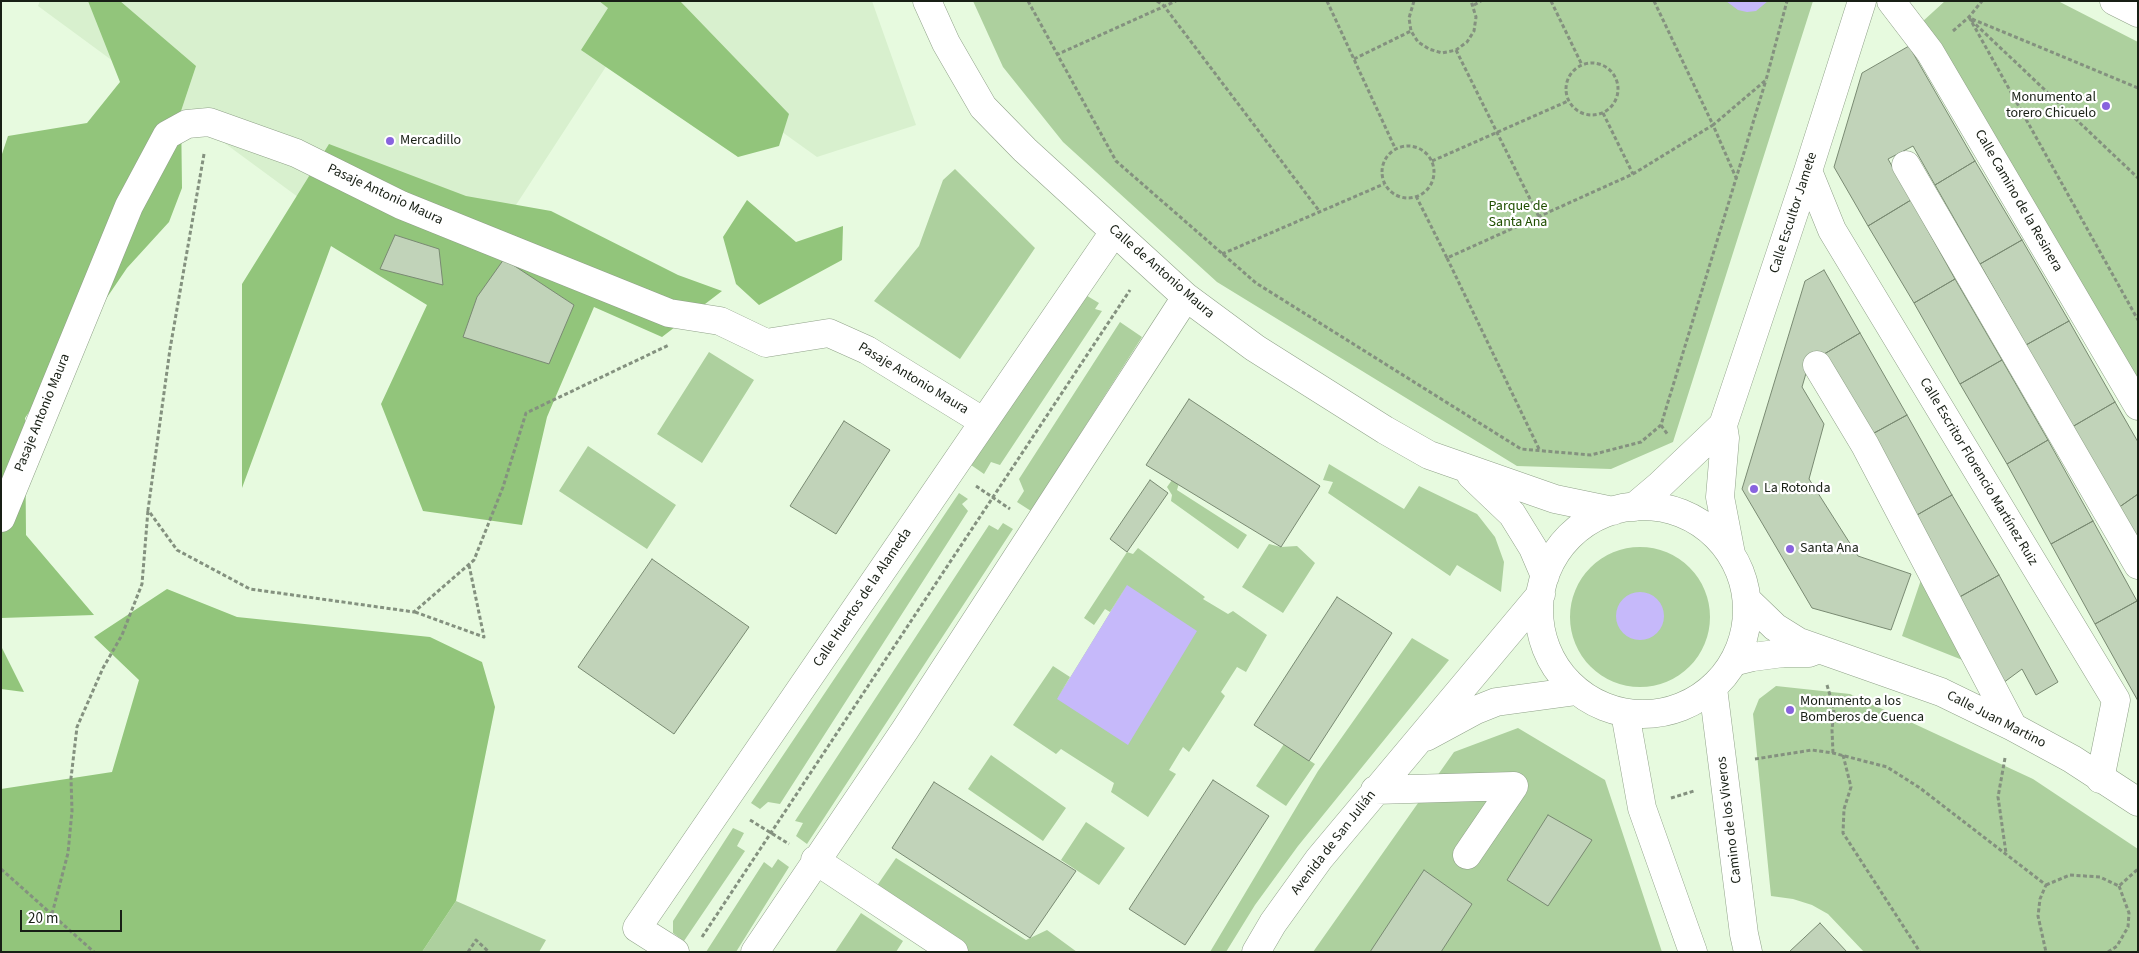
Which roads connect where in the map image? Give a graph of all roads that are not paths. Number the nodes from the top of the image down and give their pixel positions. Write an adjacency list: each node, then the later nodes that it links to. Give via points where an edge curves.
1 (927, 1): 10 (street, Calle de Antonio Maura, via 946,43 983,107)
2 (1862, 1): 7 (street, Calle Escultor Jamete)
3 (1885, 1): 7 (street)
4 (1890, 1): 13 (street, Calle Camino de la Resinera, via 1930,52)
5 (2114, 1): 6 (street)
6 (2138, 13)
7 (1852, 32): 9 (street, Calle Escultor Jamete)
8 (1906, 165): 20 (street)
9 (1808, 171): 15 (street, Calle Escultor Jamete); 30 (street, Calle Escritor Florencio Martínez Ruiz, via 1832,230 2116,700)
10 (1114, 232): 11 (street, Calle de Antonio Maura); 14 (street, Calle Huertos de la Alameda)
11 (1186, 297): 16 (street, Calle de Antonio Maura, via 1255,348 1385,430 1429,455); 34 (street, via 905,730)
12 (1817, 365): 28 (street, via 1862,440)
13 (2138, 406)
14 (984, 422): 18 (street, Pasaje Antonio Maura, via 867,350 829,333 766,343 720,321 669,313 401,205 296,153 209,122 187,124 167,135 129,206); 35 (street, Calle Huertos de la Alameda, via 638,928)
15 (1723, 425): 17 (street, Calle Escultor Jamete, via 1660,485); 19 (street, Calle Escultor Jamete, via 1725,438 1720,497)
16 (1465, 469): 17 (street, Calle de Antonio Maura, via 1554,499); 21 (street, Calle de Antonio Maura, via 1512,514 1534,548)
17 (1623, 509): 19 (street, Calle de Antonio Maura, via 1658,507 1692,518 1714,534); 21 (street, Calle Escultor Jamete, via 1578,528 1557,552)
18 (1, 518)
19 (1731, 554): 22 (street, via 1739,568)
20 (2138, 565)
21 (1543, 585): 26 (street, via 1539,616 1547,650 1554,665); 29 (street, Avenida de San Julián)
22 (1747, 600): 23 (street, Calle Juan Martino, via 1775,627); 24 (street, via 1745,632)
23 (1816, 650): 24 (street, Calle Juan Martino); 28 (street, Calle Juan Martino, via 1906,678)
24 (1733, 662): 25 (street)
25 (1713, 688): 27 (street, via 1691,703 1665,712); 40 (street, Camino de los Viveros)
26 (1577, 691): 27 (street, via 1600,705); 29 (street, Avenida de San Julián, via 1496,702)
27 (1625, 713): 39 (street, via 1642,808)
28 (2013, 727): 30 (street, Calle Juan Martino, via 2072,759)
29 (1420, 740): 31 (street, Avenida de San Julián)
30 (2100, 779): 32 (street, Calle Juan Martino)
31 (1375, 790): 33 (street, via 1514,786); 38 (street, Avenida de San Julián, via 1319,859)
32 (2138, 802)
33 (1467, 855)
34 (815, 860): 36 (street); 37 (street)
35 (687, 948)
36 (755, 952)
37 (954, 952)
38 (1256, 952)
39 (1693, 952)
40 (1748, 952)

